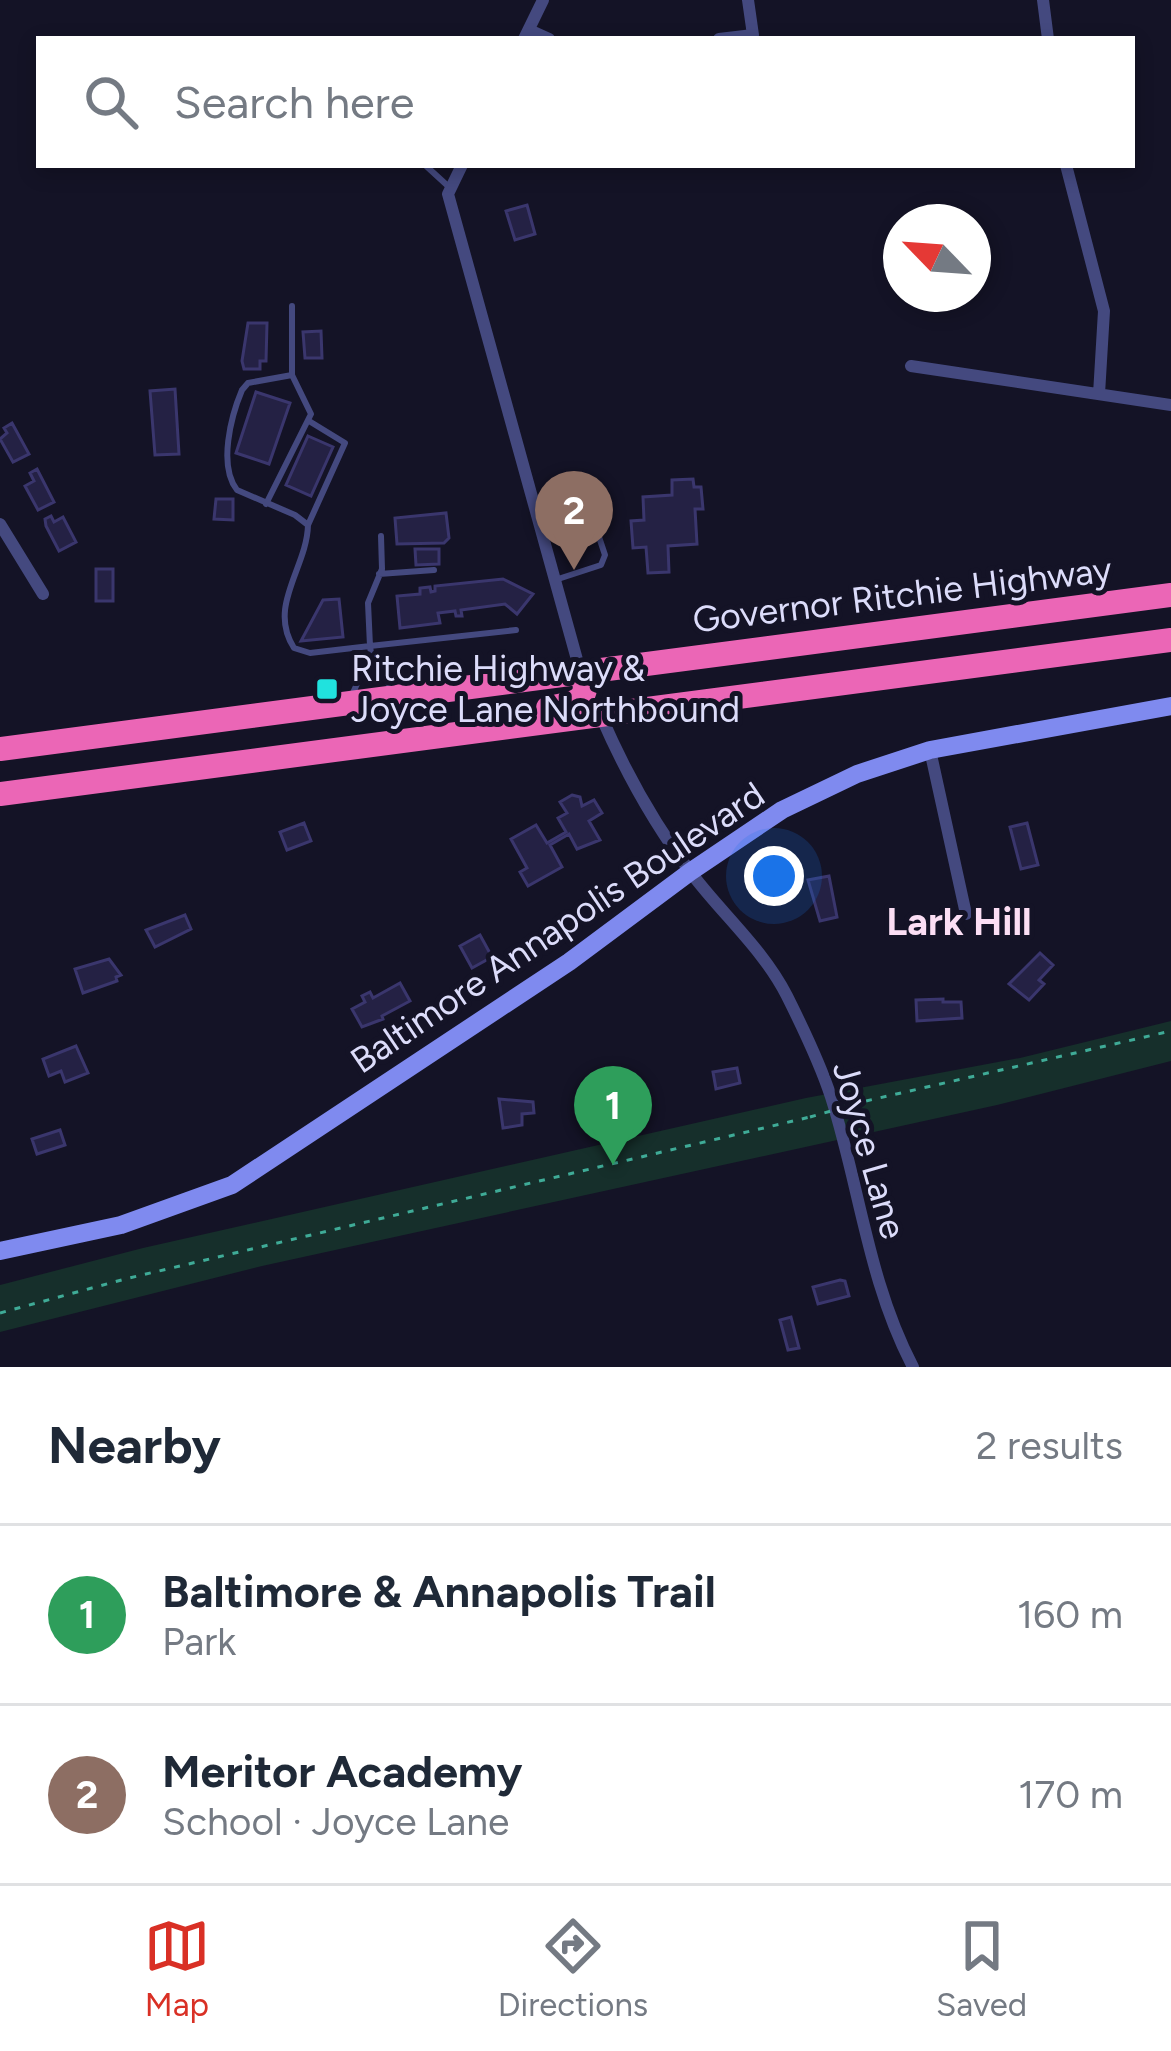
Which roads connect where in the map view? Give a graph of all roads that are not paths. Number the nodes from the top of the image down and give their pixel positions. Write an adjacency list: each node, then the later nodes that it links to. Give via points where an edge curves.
1 (543, 0): 4 (street)
2 (748, 0): 5 (street, via 753,34)
3 (1043, 0): 6 (street)
4 (526, 35)
5 (739, 36)
6 (1048, 36)
7 (428, 168): 10 (lane)
8 (461, 168): 10 (street)
9 (1067, 168): 14 (street, via 1104,311)
10 (451, 188): 18 (street)
11 (292, 306): 13 (lane)
12 (911, 366): 14 (street)
13 (292, 375): 16 (lane); 17 (lane, via 248,383 236,404 230,482)
14 (1099, 394): 15 (street)
15 (1171, 405)
16 (309, 421): 17 (lane); 20 (lane, via 345,443)
17 (266, 504): 20 (lane)
18 (538, 519): 24 (street); 24 (lane, via 584,506 605,556 591,570)
19 (0, 524): 25 (street)
20 (308, 525): 29 (lane, via 283,615 289,641 310,653)
21 (380, 536): 23 (lane)
22 (434, 570): 23 (lane)
23 (380, 574): 29 (lane, via 368,603)
24 (555, 580): 31 (street)
25 (43, 594)
26 (1171, 595): 30 (highway, Governor Ritchie Highway)
27 (516, 630): 29 (lane)
28 (1171, 640): 35 (highway)
29 (370, 649): 32 (lane); 33 (lane)
30 (674, 660): 31 (highway, Governor Ritchie Highway); 35 (highway, via 609,685)
31 (581, 674): 32 (highway, Governor Ritchie Highway); 36 (highway, via 587,686 574,704 505,716)
32 (396, 696): 33 (highway, Governor Ritchie Highway)
33 (349, 703): 37 (highway, Governor Ritchie Highway)
34 (1171, 706): 38 (street, Baltimore Annapolis Boulevard)
35 (601, 714): 36 (highway); 40 (street, Joyce Lane)
36 (466, 733): 39 (highway)
37 (0, 749)
38 (930, 750): 40 (street, Baltimore Annapolis Boulevard, via 782,810); 41 (street)
39 (0, 794)
40 (690, 872): 42 (street, Baltimore Annapolis Boulevard, via 569,962 232,1185 121,1225); 43 (street, Joyce Lane, via 787,996 831,1096 870,1262)
41 (966, 914)
42 (0, 1251)
43 (914, 1367)

